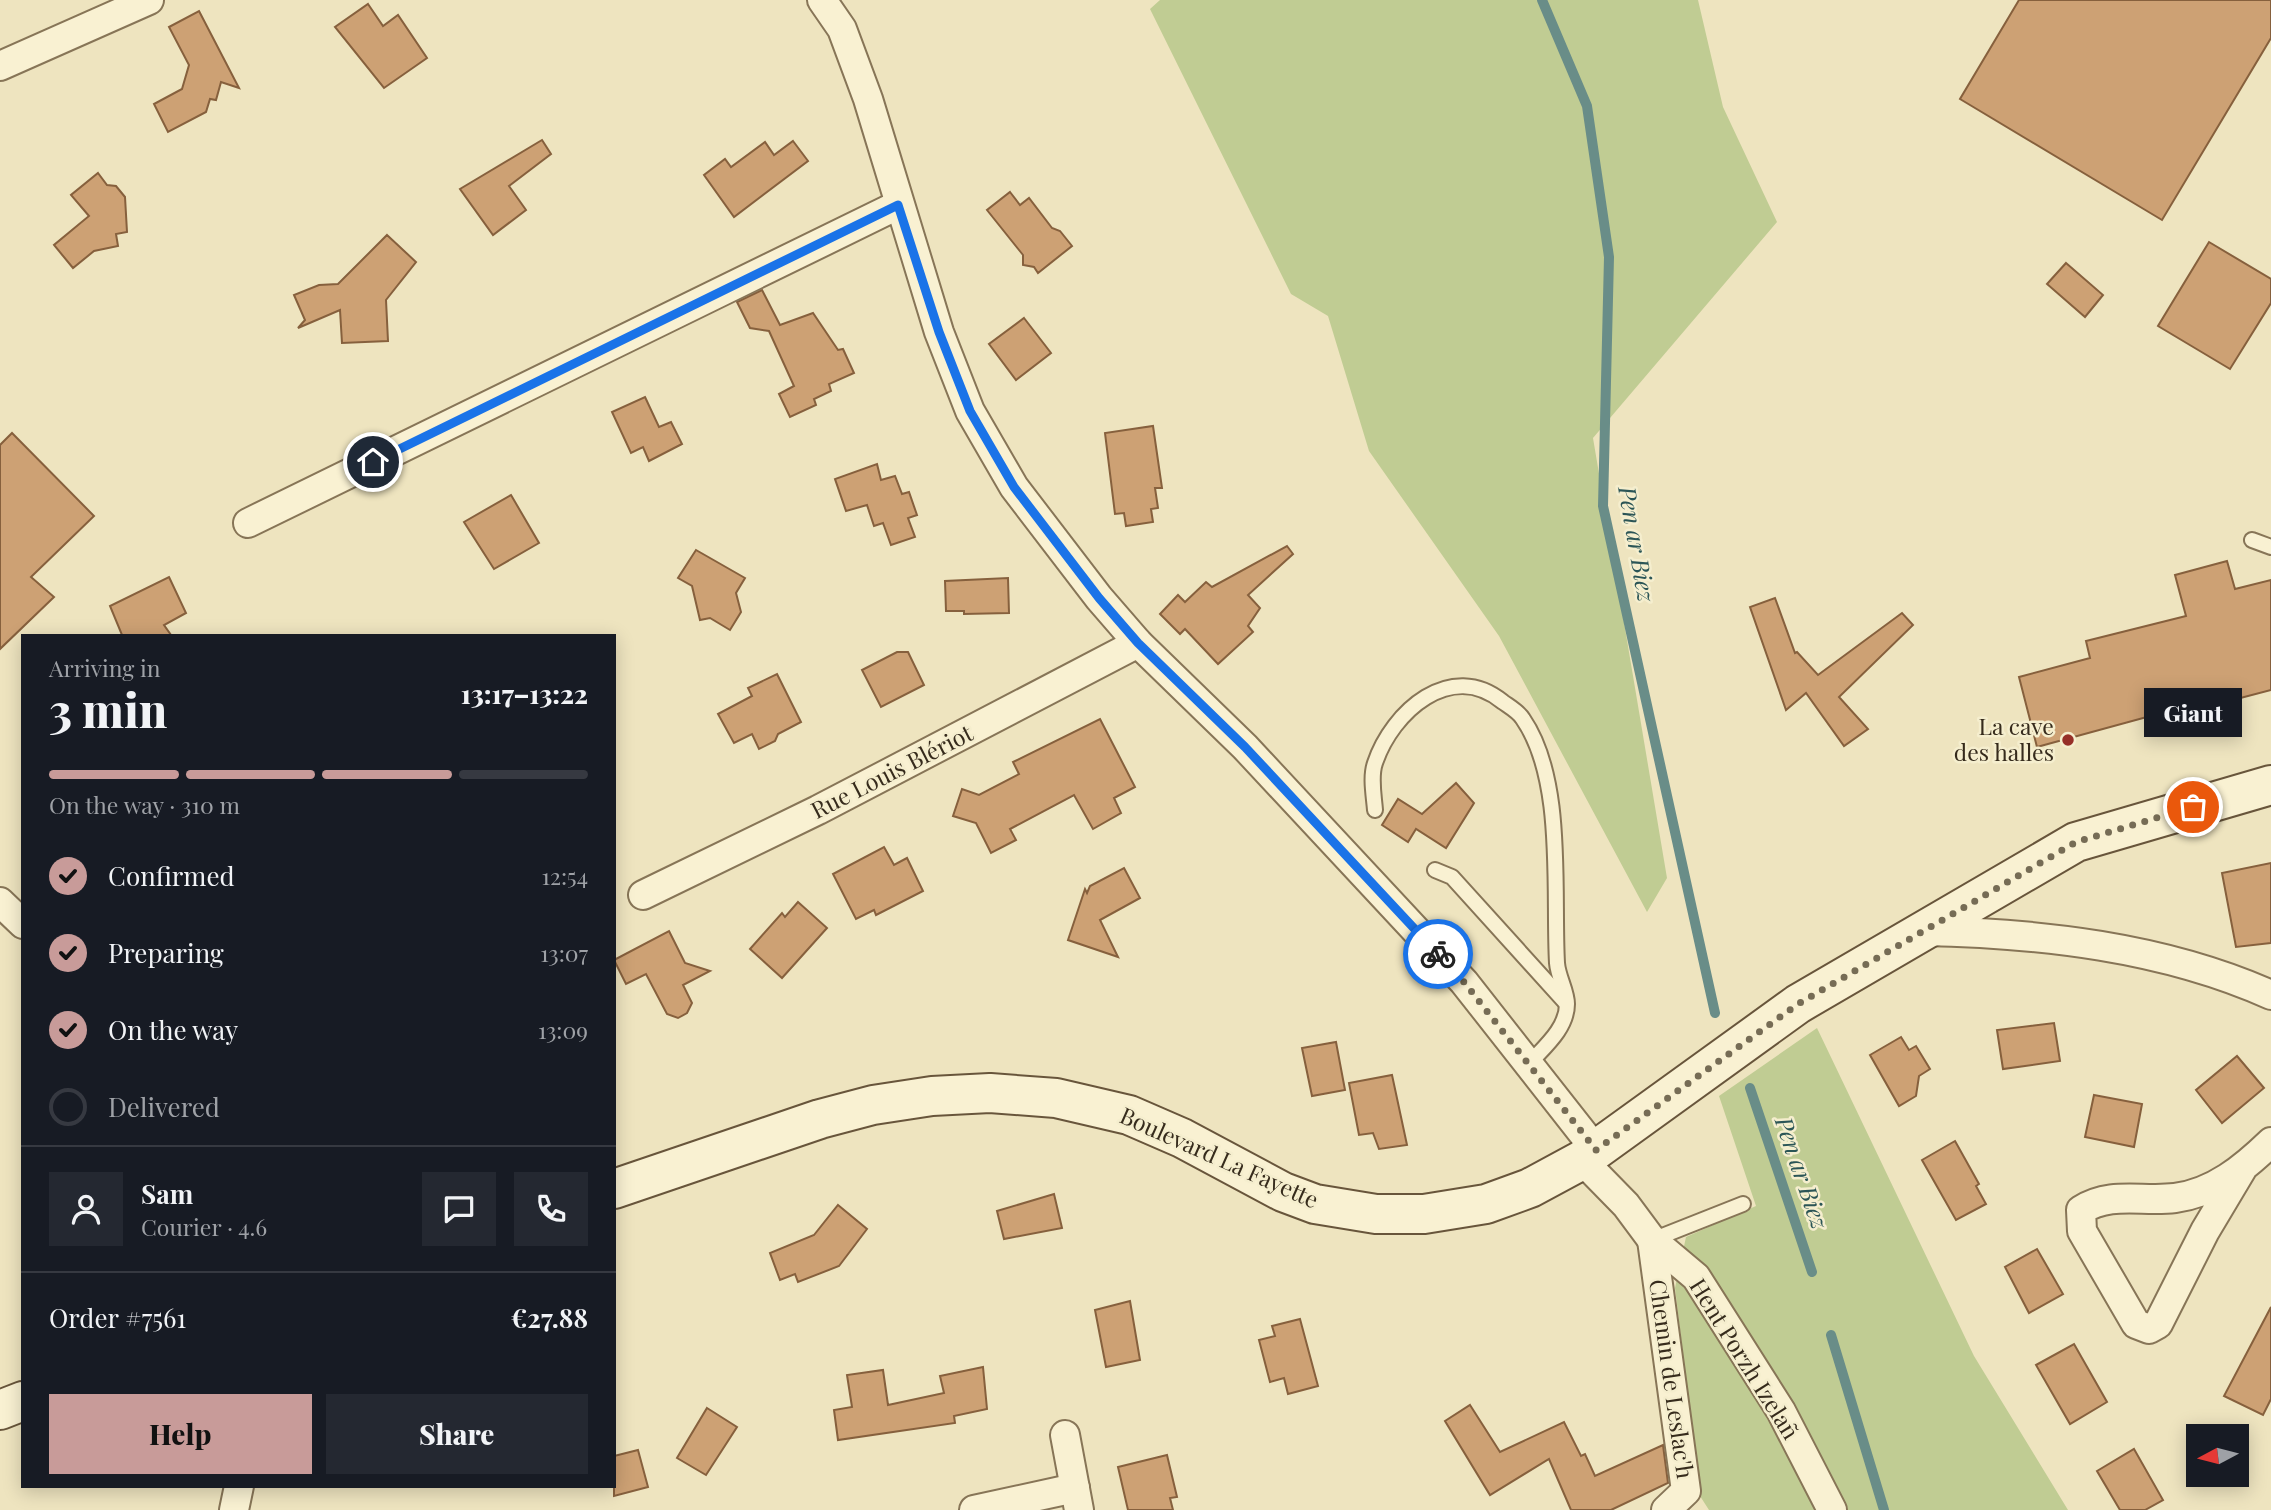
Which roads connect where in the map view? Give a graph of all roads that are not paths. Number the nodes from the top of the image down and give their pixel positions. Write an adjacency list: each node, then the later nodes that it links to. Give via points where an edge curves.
1 (149, 0): 3 (street)
2 (822, 0): 4 (street, Hent Porzh Izelañ, via 847,41)
3 (0, 66)
4 (898, 205): 5 (street); 8 (street, Hent Porzh Izelañ, via 970,411 1014,487)
5 (248, 523)
6 (2252, 540): 7 (lane)
7 (2271, 547)
8 (1138, 643): 12 (street, Rue Louis Blériot, via 842,798); 18 (street, Hent Porzh Izelañ, via 1245,747 1464,982)
9 (2271, 785): 15 (main road, Boulevard La Fayette, via 2076,842)
10 (1376, 810): 17 (lane, via 1374,765 1391,729 1417,701 1444,687 1468,687 1492,693 1522,718 1540,751 1551,806 1557,966)
11 (1435, 870): 17 (lane, via 1452,877)
12 (643, 895)
13 (0, 902): 14 (street)
14 (21, 921)
15 (1922, 931): 16 (street, via 2011,933 2123,950 2237,979); 20 (main road, Boulevard La Fayette, via 1798,1004)
16 (2271, 995)
17 (1567, 1004): 18 (lane, via 1562,1027)
18 (1528, 1065): 20 (street, Hent Porzh Izelañ)
19 (2271, 1142): 21 (street)
20 (1589, 1155): 22 (main road, Boulevard La Fayette, via 1530,1188 1486,1205 1424,1214 1376,1214 1283,1192 1129,1115 1056,1098 990,1093 932,1096 846,1112); 24 (street, Hent Porzh Izelañ)
21 (2242, 1169): 21 (street, via 2208,1189 2176,1198 2098,1200 2081,1210 2082,1231 2136,1324 2149,1329 2158,1324)
22 (616, 1188)
23 (1743, 1205): 24 (lane)
24 (1652, 1240): 32 (street, Chemin de Leslac'h, via 1686,1491); 33 (street, Hent Porzh Izelañ, via 1696,1277 1781,1411)
25 (21, 1402): 26 (main road)
26 (0, 1410)
27 (1065, 1435): 29 (street)
28 (239, 1488): 30 (street)
29 (1077, 1499): 31 (street)
30 (234, 1510)
31 (974, 1510)
32 (1667, 1510)
33 (1832, 1510)

